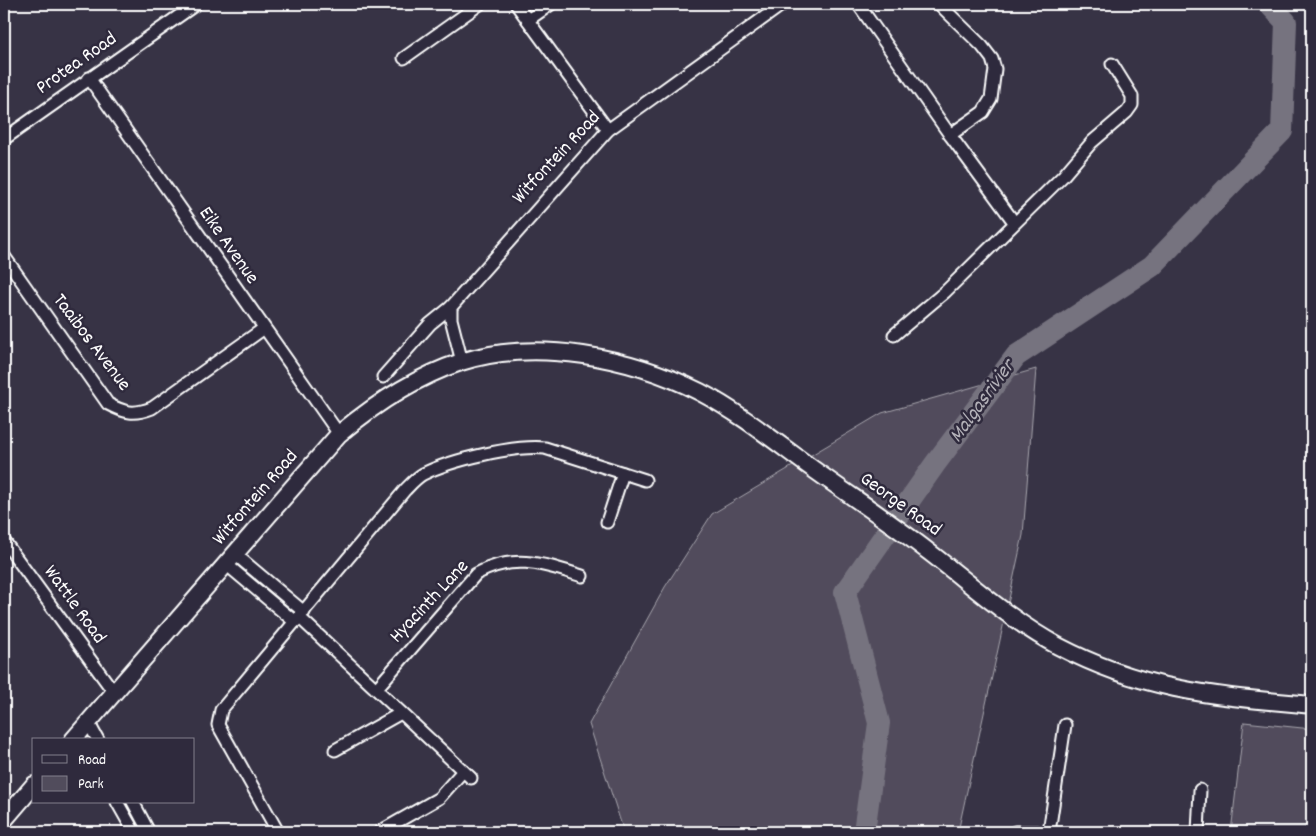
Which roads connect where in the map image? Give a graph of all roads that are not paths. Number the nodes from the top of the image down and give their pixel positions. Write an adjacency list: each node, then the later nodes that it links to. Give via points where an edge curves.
1 (196, 4): 11 (street, Protea Road)
2 (480, 4): 9 (street)
3 (516, 4): 8 (street)
4 (551, 4): 8 (street)
5 (783, 4): 12 (street, Witfontein Road)
6 (858, 4): 13 (street)
7 (939, 4): 13 (street, via 982,46 995,69 991,99 983,112)
8 (528, 20): 12 (street)
9 (404, 58)
10 (1112, 64): 15 (street, via 1132,96 1132,105)
11 (89, 78): 14 (street, Protea Road); 18 (street, Eike Avenue)
12 (608, 130): 17 (street, Witfontein Road)
13 (950, 135): 15 (street)
14 (4, 139)
15 (1014, 222): 19 (street, via 945,292)
16 (4, 256): 18 (street, Taaibos Avenue, via 108,404 123,412 137,414 152,408)
17 (451, 307): 20 (street); 21 (street, Witfontein Road, via 430,324)
18 (263, 329): 22 (street, Eike Avenue)
19 (894, 334)
20 (462, 362): 22 (main road, Witfontein Road, via 415,382 372,407); 32 (main road, George Road, via 518,352 560,352 604,358 648,370 700,392 747,421 1024,624 1056,644 1134,679 1188,692)
21 (383, 377)
22 (339, 434): 27 (main road, Witfontein Road)
23 (623, 473): 24 (street); 25 (street); 29 (street, via 529,446 436,468 420,475)
24 (645, 480)
25 (607, 522)
26 (4, 541): 31 (street, Wattle Road)
27 (231, 559): 29 (street); 31 (main road, Witfontein Road)
28 (582, 576): 30 (street, Hyacinth Lane, via 526,561 485,569 476,574)
29 (299, 617): 30 (street); 45 (street, via 229,698 218,717 218,725)
30 (376, 689): 33 (street)
31 (113, 691): 35 (main road, Witfontein Road)
32 (1312, 705)
33 (401, 713): 36 (street); 42 (street, via 467,774 439,798)
34 (1065, 725): 48 (street)
35 (81, 734)
36 (335, 750)
37 (32, 786): 41 (main road)
38 (1200, 790): 49 (street)
39 (118, 804): 43 (street)
40 (134, 804): 44 (street)
41 (4, 820)
42 (381, 830)
43 (134, 832)
44 (149, 832)
45 (278, 832)
46 (1015, 832): 47 (street)
47 (1038, 832)
48 (1049, 832)
49 (1198, 832)

